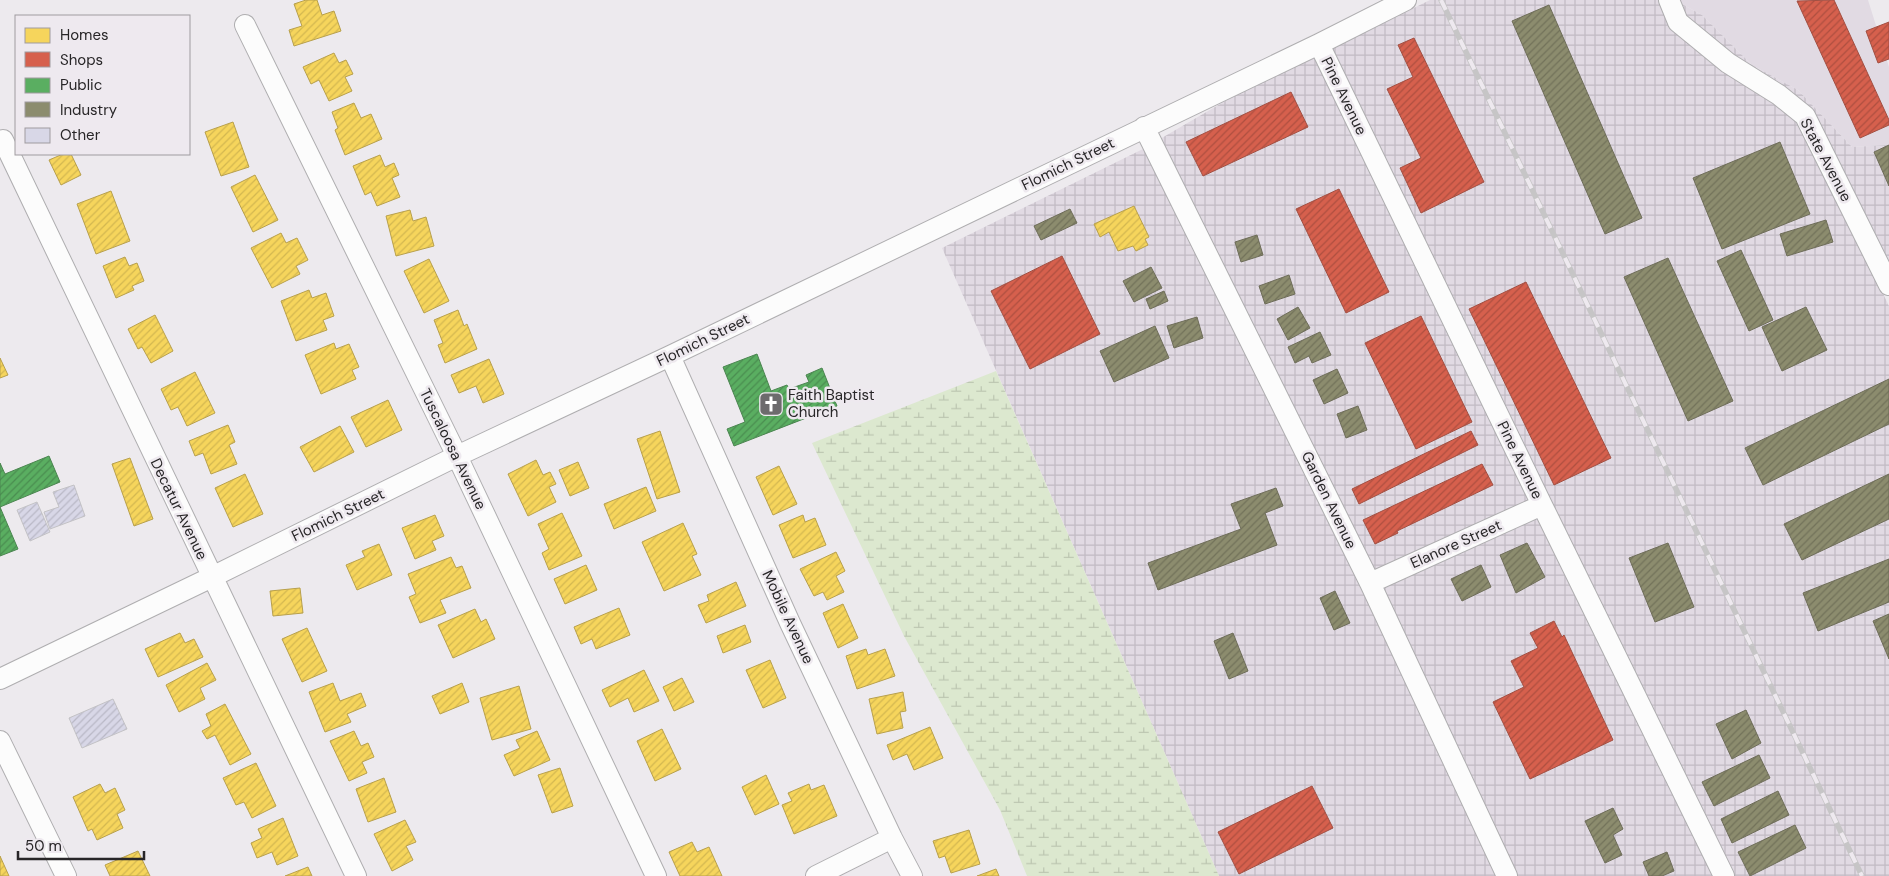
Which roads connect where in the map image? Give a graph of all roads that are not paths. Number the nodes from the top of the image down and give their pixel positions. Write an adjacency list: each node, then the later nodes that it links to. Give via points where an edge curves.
1 (1406, 0): 4 (street, Flomich Street)
2 (1669, 0): 7 (street, State Avenue, via 1678,22 1728,63 1779,95 1805,116)
3 (244, 25): 9 (street, Tuscaloosa Avenue)
4 (1319, 44): 5 (street, Flomich Street); 10 (street, Pine Avenue)
5 (1144, 127): 8 (street, Flomich Street); 12 (street, Garden Avenue)
6 (3, 140): 11 (street, Decatur Avenue)
7 (1889, 286)
8 (670, 356): 9 (street, Flomich Street); 15 (street, Mobile Avenue)
9 (457, 456): 11 (street, Flomich Street); 18 (street, Tuscaloosa Avenue)
10 (1542, 505): 12 (street, Elanore Street); 22 (street, Pine Avenue)
11 (212, 578): 13 (street, Flomich Street); 17 (street, Decatur Avenue)
12 (1370, 583): 21 (street, Garden Avenue)
13 (0, 680)
14 (0, 741): 16 (street)
15 (892, 838): 19 (street); 20 (street, Mobile Avenue)
16 (66, 876)
17 (356, 876)
18 (656, 876)
19 (816, 876)
20 (912, 876)
21 (1507, 876)
22 (1724, 876)

